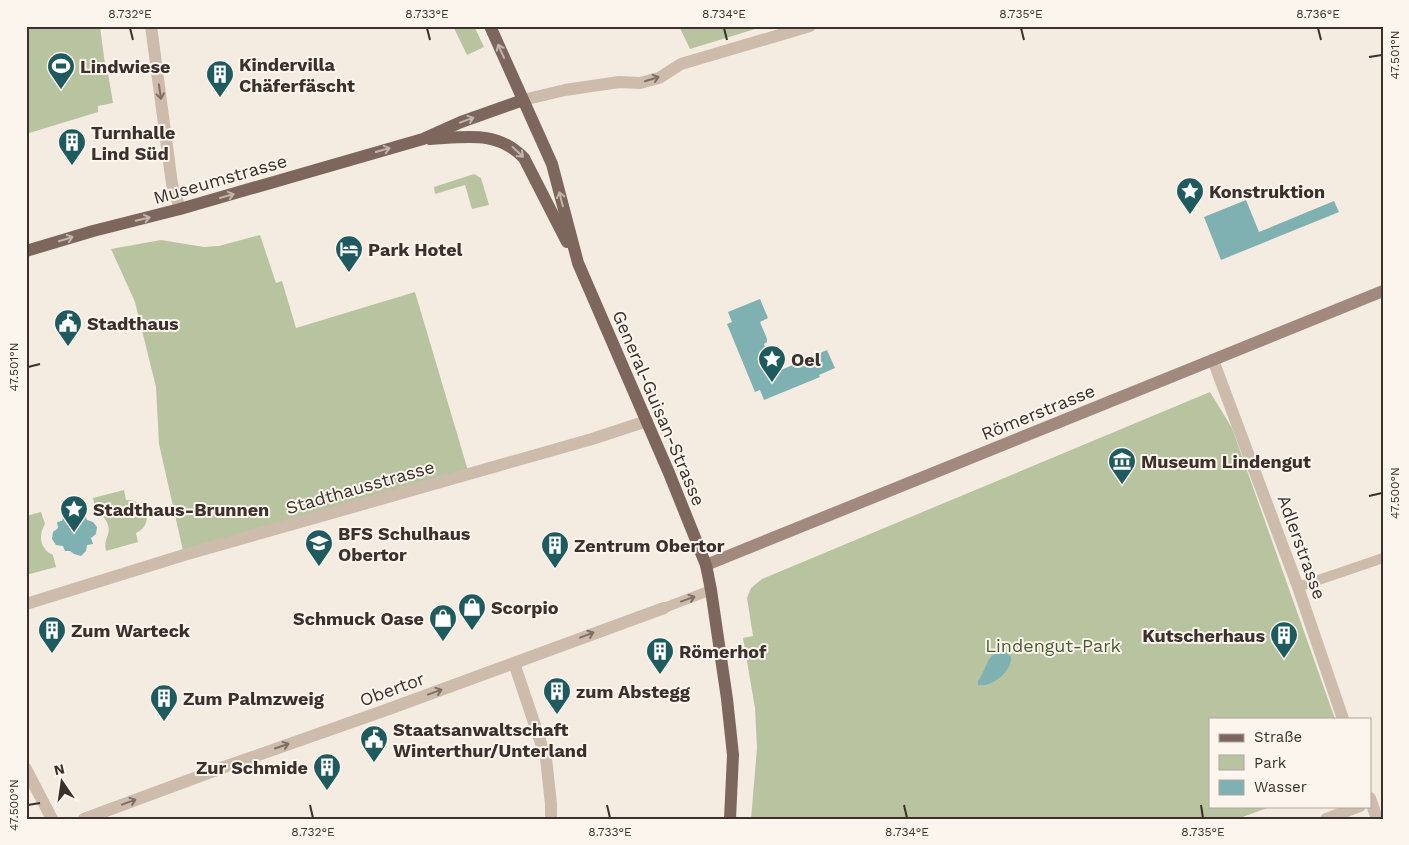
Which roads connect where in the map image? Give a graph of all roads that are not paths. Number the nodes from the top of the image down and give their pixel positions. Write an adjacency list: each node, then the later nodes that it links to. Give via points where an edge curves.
1 (152, 26): 6 (street, one-way to 6, via 172,184)
2 (490, 26): 4 (main road, General-Guisan-Strasse, one-way to 2)
3 (810, 26): 4 (street, one-way to 3, via 619,82 640,83 658,78 681,64)
4 (523, 100): 5 (main road, one-way to 4); 8 (main road, General-Guisan-Strasse, one-way to 4, via 552,164)
5 (423, 139): 6 (main road, Museumstrasse, one-way to 5); 8 (main road, one-way to 8, via 487,138 501,140 515,148 524,158)
6 (180, 209): 7 (main road, Museumstrasse, one-way to 6)
7 (26, 251)
8 (578, 263): 11 (main road, General-Guisan-Strasse)
9 (1383, 291): 10 (main road, Römerstrasse)
10 (1213, 360): 13 (main road, Römerstrasse); 14 (street, Adlerstrasse)
11 (647, 420): 13 (main road, General-Guisan-Strasse); 16 (street, Stadthausstrasse)
12 (1383, 558): 14 (lane)
13 (706, 565): 15 (main road, General-Guisan-Strasse)
14 (1298, 586): 19 (street, Adlerstrasse)
15 (711, 590): 17 (lane, Obertor, one-way to 15); 26 (main road, General-Guisan-Strasse, via 733,754)
16 (26, 604)
17 (664, 608): 18 (street, Obertor, one-way to 17)
18 (514, 663): 24 (street, Obertor, one-way to 18); 25 (street, via 546,758)
19 (1343, 718)
20 (26, 769): 23 (street)
21 (1372, 805): 28 (street)
22 (1355, 808): 27 (street)
23 (52, 819)
24 (84, 819)
25 (551, 819)
26 (730, 819)
27 (1326, 819)
28 (1377, 819)

